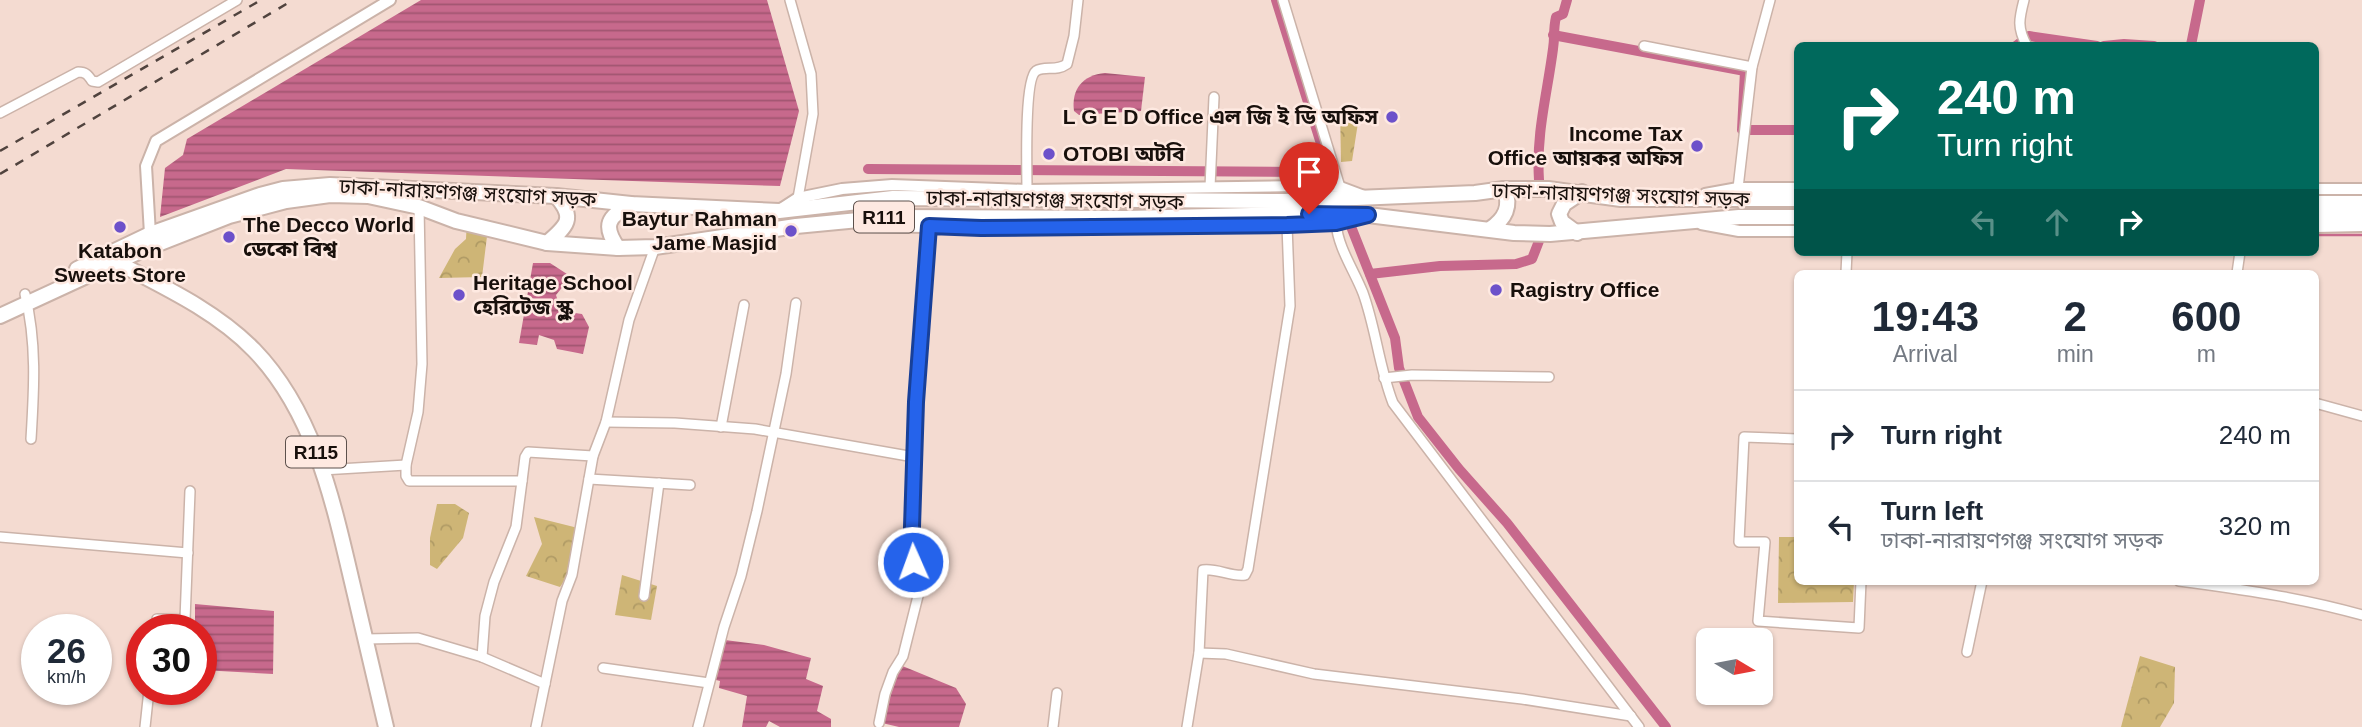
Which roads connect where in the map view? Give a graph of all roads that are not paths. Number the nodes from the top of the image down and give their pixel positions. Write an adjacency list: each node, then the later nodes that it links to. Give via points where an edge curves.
1 (237, 0): 12 (street, via 98,82 78,72)
2 (390, 0): 46 (street, via 156,141 146,166)
3 (790, 0): 23 (street, via 811,74 813,114)
4 (1078, 0): 13 (street, via 1067,64 1033,73)
5 (1283, 0): 15 (street)
6 (1770, 0): 10 (street)
7 (2024, 0): 8 (street, via 2018,22)
8 (2024, 42)
9 (1644, 46): 10 (street)
10 (1752, 67): 16 (street)
11 (1214, 97): 14 (street)
12 (0, 113)
13 (1027, 184): 14 (street); 23 (street, via 892,185)
14 (1211, 184): 15 (street)
15 (1340, 187): 24 (street)
16 (1738, 188): 17 (street); 25 (street)
17 (1794, 188)
18 (1504, 189): 21 (main road, ঢাকা-নারায়ণগঞ্জ সংযোগ সড়ক / R111); 24 (main road, ঢাকা-নারায়ণগঞ্জ সংযোগ সড়ক / R111); 43 (main road, via 1506,212)
19 (2319, 189): 20 (street)
20 (2362, 189)
21 (1582, 192): 25 (main road, ঢাকা-নারায়ণগঞ্জ সংযোগ সড়ক / R111, via 1621,199); 45 (main road, via 1564,204 1559,214)
22 (556, 196): 29 (main road, ঢাকা-নারায়ণগঞ্জ সংযোগ সড়ক / R111); 46 (main road, ঢাকা-নারায়ণগঞ্জ সংযোগ সড়ক / R111, via 356,185 304,187 260,195); 47 (main road, via 565,206 567,220 565,228)
23 (798, 198): 31 (street)
24 (1370, 198): 31 (main road, ঢাকা-নারায়ণগঞ্জ সংযোগ সড়ক / R111, via 893,198)
25 (1685, 198): 26 (main road, ঢাকা-নারায়ণগঞ্জ সংযোগ সড়ক / R111)
26 (1794, 199)
27 (2319, 203): 28 (main road)
28 (2362, 203)
29 (631, 204): 31 (main road, ঢাকা-নারায়ণগঞ্জ সংযোগ সড়ক / R111); 49 (main road, via 609,224)
30 (419, 207): 47 (main road, ঢাকা-নারায়ণগঞ্জ সংযোগ সড়ক / R111); 50 (main road, ঢাকা-নারায়ণগঞ্জ সংযোগ সড়ক / R111, via 357,195 306,197 229,216); 67 (street, via 422,364 418,412)
31 (779, 211)
32 (1368, 215): 36 (main road, ঢাকা-নারায়ণগঞ্জ সংযোগ সড়ক / R111); 38 (street); 43 (main road, ঢাকা-নারায়ণগঞ্জ সংযোগ সড়ক / R111)
33 (2319, 215): 34 (main road)
34 (2362, 215)
35 (1794, 217): 37 (main road, ঢাকা-নারায়ণগঞ্জ সংযোগ সড়ক / R111)
36 (850, 220): 40 (street, via 870,226); 48 (main road, ঢাকা-নারায়ণগঞ্জ সংযোগ সড়ক / R111)
37 (1684, 222): 44 (street, via 1739,231); 45 (main road, ঢাকা-নারায়ণগঞ্জ সংযোগ সড়ক / R111)
38 (1336, 223): 39 (street); 57 (street, via 1364,294)
39 (1287, 225): 40 (street); 84 (street, via 1290,306 1248,569 1239,576 1203,570)
40 (929, 226): 66 (street)
41 (2362, 226): 42 (street)
42 (2319, 227)
43 (1490, 229): 45 (main road, ঢাকা-নারায়ণগঞ্জ সংযোগ সড়ক / R111)
44 (1794, 231)
45 (1577, 233)
46 (150, 234): 51 (main road, ঢাকা-নারায়ণগঞ্জ সংযোগ সড়ক / R111)
47 (547, 243): 49 (main road, ঢাকা-নারায়ণগঞ্জ সংযোগ সড়ক / R111)
48 (655, 247): 49 (main road, ঢাকা-নারায়ণগঞ্জ সংযোগ সড়ক / R111); 60 (street, via 629,320)
49 (618, 248)
50 (116, 262): 51 (main road, ঢাকা-নারায়ণগঞ্জ সংযোগ সড়ক / R111); 68 (main road, R115, via 223,323 253,349 285,390)
51 (26, 298): 53 (main road, ঢাকা-নারায়ণগঞ্জ সংযোগ সড়ক / R111); 55 (main road, ঢাকা-নারায়ণগঞ্জ সংযোগ সড়ক / R111); 63 (street, via 35,372)
52 (796, 303): 62 (street)
53 (0, 305)
54 (744, 305): 61 (street)
55 (0, 316)
56 (1549, 377): 57 (street)
57 (1385, 378): 91 (street, via 1394,403 1414,432)
58 (2319, 404): 59 (street)
59 (2362, 416)
60 (606, 422): 61 (street); 65 (street)
61 (721, 427): 62 (street)
62 (775, 433): 66 (street); 87 (street, via 741,576)
63 (31, 439)
64 (1794, 439): 76 (street, via 1744,437 1739,542 1765,542 1758,621 1859,628)
65 (593, 456): 69 (street); 70 (street, via 528,452)
66 (914, 457): 92 (street, via 911,558 923,576 903,656 885,694)
67 (406, 465): 68 (street); 70 (street, via 409,481)
68 (322, 470): 82 (main road, R115)
69 (589, 479): 71 (street); 88 (street, via 572,575)
70 (522, 481): 85 (street, via 516,527 485,616)
71 (659, 483): 72 (street); 79 (street)
72 (690, 485)
73 (190, 491): 75 (street)
74 (0, 537): 75 (street)
75 (188, 552): 80 (street)
76 (1861, 585)
77 (1981, 585): 83 (street)
78 (2210, 585): 81 (street)
79 (644, 596)
80 (185, 614)
81 (2362, 615)
82 (365, 639): 85 (street, via 418,638); 94 (main road, R115)
83 (1967, 652)
84 (1199, 653): 91 (street, via 1226,654 1314,674); 98 (street)
85 (482, 657): 88 (street)
86 (603, 668): 87 (street)
87 (709, 683): 96 (street)
88 (545, 684): 95 (street)
89 (1057, 693): 97 (street)
90 (147, 705): 93 (street)
91 (1631, 716): 99 (street)
92 (879, 723)
93 (145, 727)
94 (386, 727)
95 (536, 727)
96 (698, 727)
97 (1053, 727)
98 (1187, 727)
99 (1639, 727)

